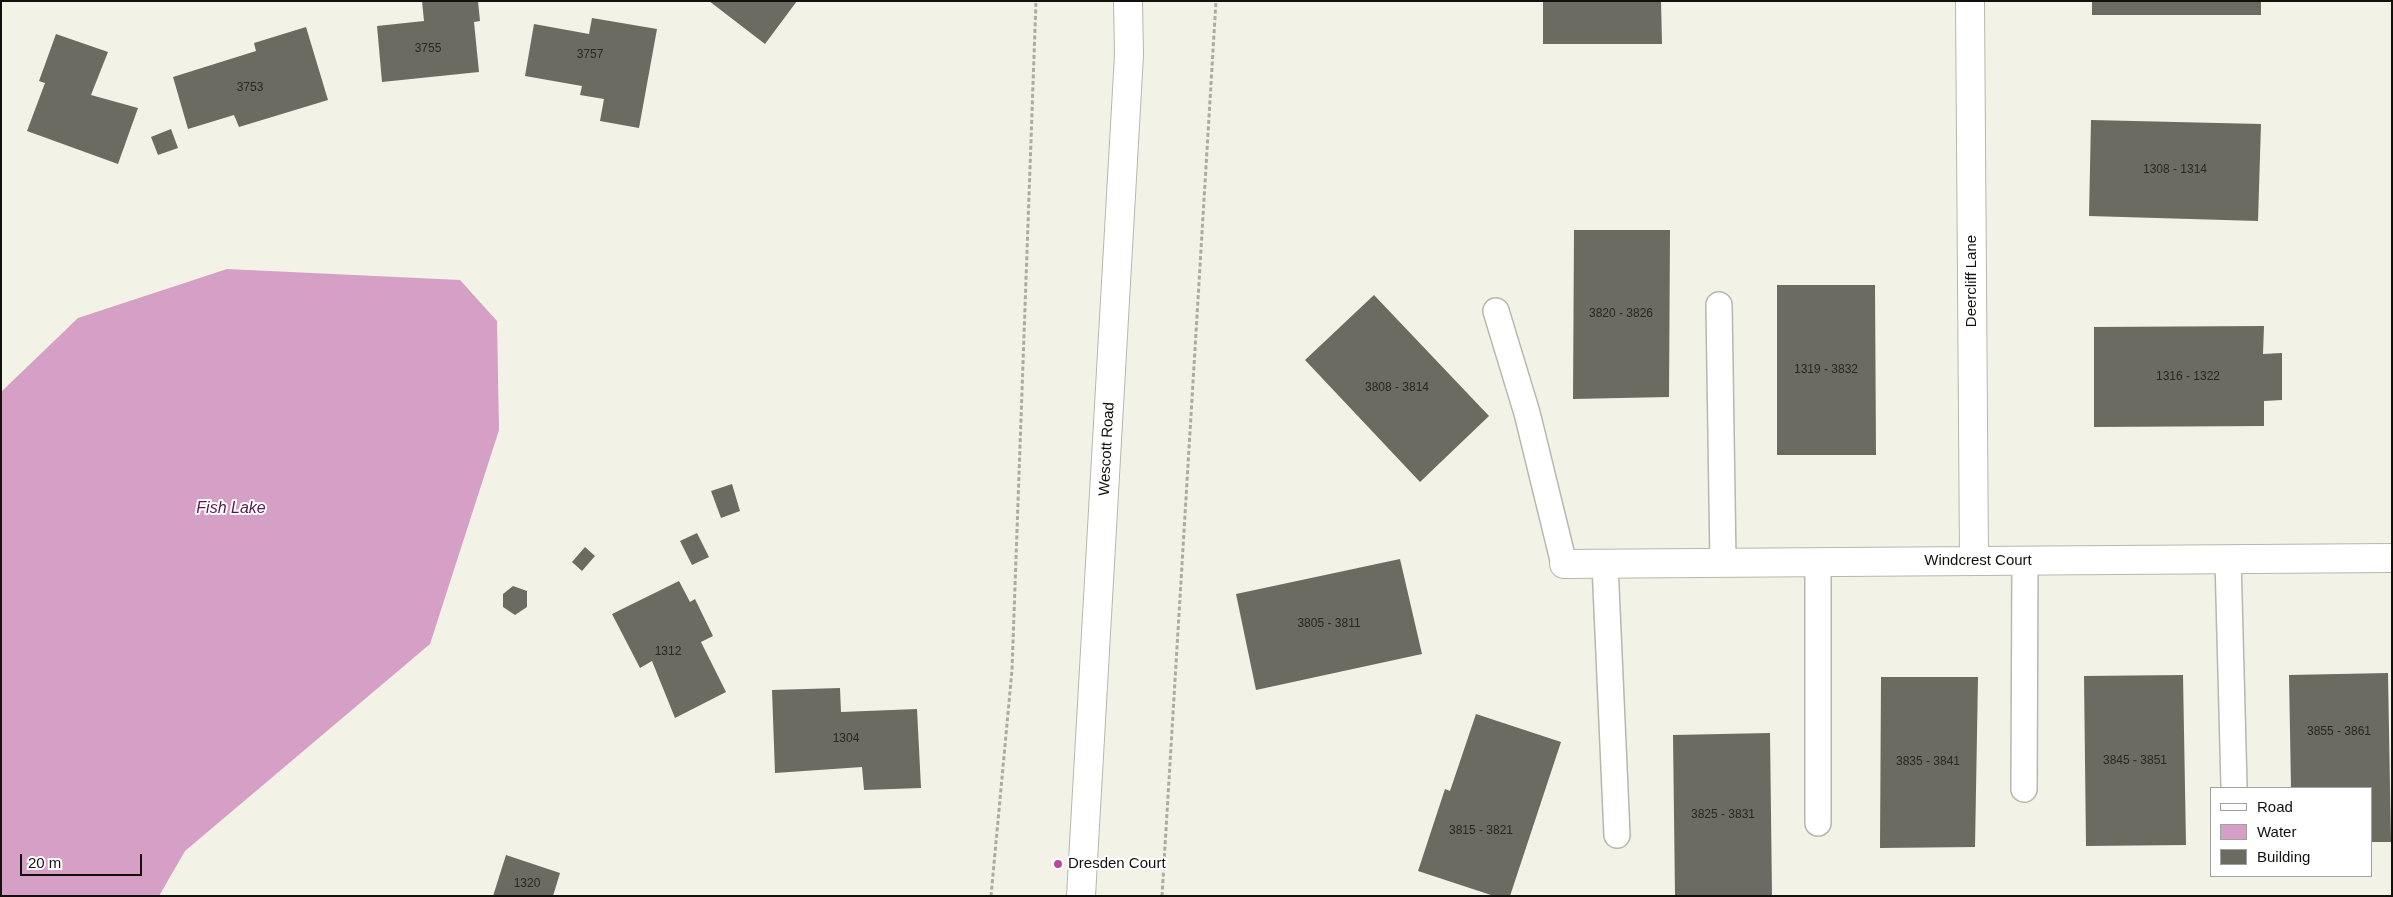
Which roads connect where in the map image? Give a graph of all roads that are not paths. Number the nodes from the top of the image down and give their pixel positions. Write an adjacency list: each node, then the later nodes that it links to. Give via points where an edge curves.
1 (1128, 1): 17 (street, Wescott Road, via 1129,54)
2 (1970, 1): 7 (street, Deercliff Lane)
3 (1719, 305): 9 (lane)
4 (1496, 311): 11 (lane, via 1527,413)
5 (2392, 558): 6 (street, Windcrest Court)
6 (2228, 559): 8 (street, Windcrest Court); 13 (lane)
7 (1974, 561): 8 (street, Windcrest Court); 10 (street, Windcrest Court)
8 (2025, 561): 14 (lane)
9 (1723, 562): 10 (street, Windcrest Court); 12 (street, Windcrest Court)
10 (1818, 562): 15 (lane)
11 (1564, 564): 12 (street, Windcrest Court)
12 (1605, 564): 16 (lane)
13 (2234, 786)
14 (2024, 789)
15 (1818, 822)
16 (1617, 835)
17 (1081, 896)

